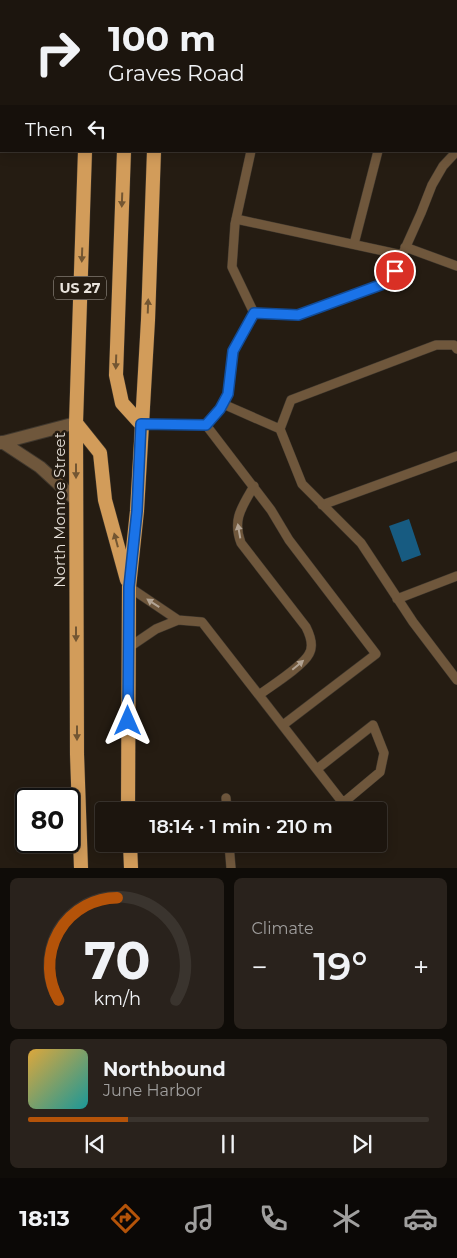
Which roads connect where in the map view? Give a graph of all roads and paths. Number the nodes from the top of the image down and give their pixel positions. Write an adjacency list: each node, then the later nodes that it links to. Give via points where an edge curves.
1 (85, 152): 14 (highway, North Monroe Street / US 27, one-way to 14)
2 (124, 152): 15 (highway, one-way to 15, via 116,375 122,403)
3 (154, 152): 15 (highway, one-way to 3)
4 (251, 152): 7 (lane)
5 (378, 152): 8 (lane)
6 (456, 152): 9 (lane, via 432,185)
7 (236, 219): 8 (lane); 11 (lane, via 232,267)
8 (354, 244): 9 (lane)
9 (404, 251): 10 (lane); 11 (lane, via 395,271 383,284 298,315)
10 (457, 266)
11 (254, 313): 13 (lane, via 233,351 228,394)
12 (457, 349): 17 (lane, via 454,345 436,345 291,400)
13 (223, 404): 16 (lane); 17 (lane)
14 (76, 422): 18 (street); 21 (highway, North Monroe Street / US 27, one-way to 21); 24 (highway, one-way to 14, via 105,500 100,452)
15 (141, 424): 16 (lane); 24 (highway)
16 (206, 425): 20 (lane)
17 (280, 429): 22 (lane, via 302,484)
18 (1, 442): 21 (street, via 40,467)
19 (457, 456): 22 (lane)
20 (254, 486): 29 (lane, one-way to 20, via 303,662 310,654 311,645 306,627 241,543 237,532 237,520); 30 (lane, via 289,540 376,654)
21 (76, 500): 37 (highway, North Monroe Street / US 27, one-way to 37)
22 (322, 505): 25 (lane, via 361,543)
23 (457, 576): 25 (lane)
24 (129, 587): 26 (lane, one-way to 24); 27 (highway)
25 (397, 599): 28 (lane)
26 (178, 620): 27 (lane); 29 (lane, via 202,622)
27 (128, 648): 33 (highway)
28 (457, 680)
29 (259, 695): 30 (lane)
30 (283, 725): 31 (lane)
31 (317, 769): 31 (lane, via 324,764 373,725 384,753 380,772 343,803)
32 (226, 798): 34 (lane)
33 (128, 802)
34 (226, 802)
35 (130, 852): 38 (highway)
36 (229, 852): 39 (lane)
37 (81, 868)
38 (130, 868)
39 (230, 868)

